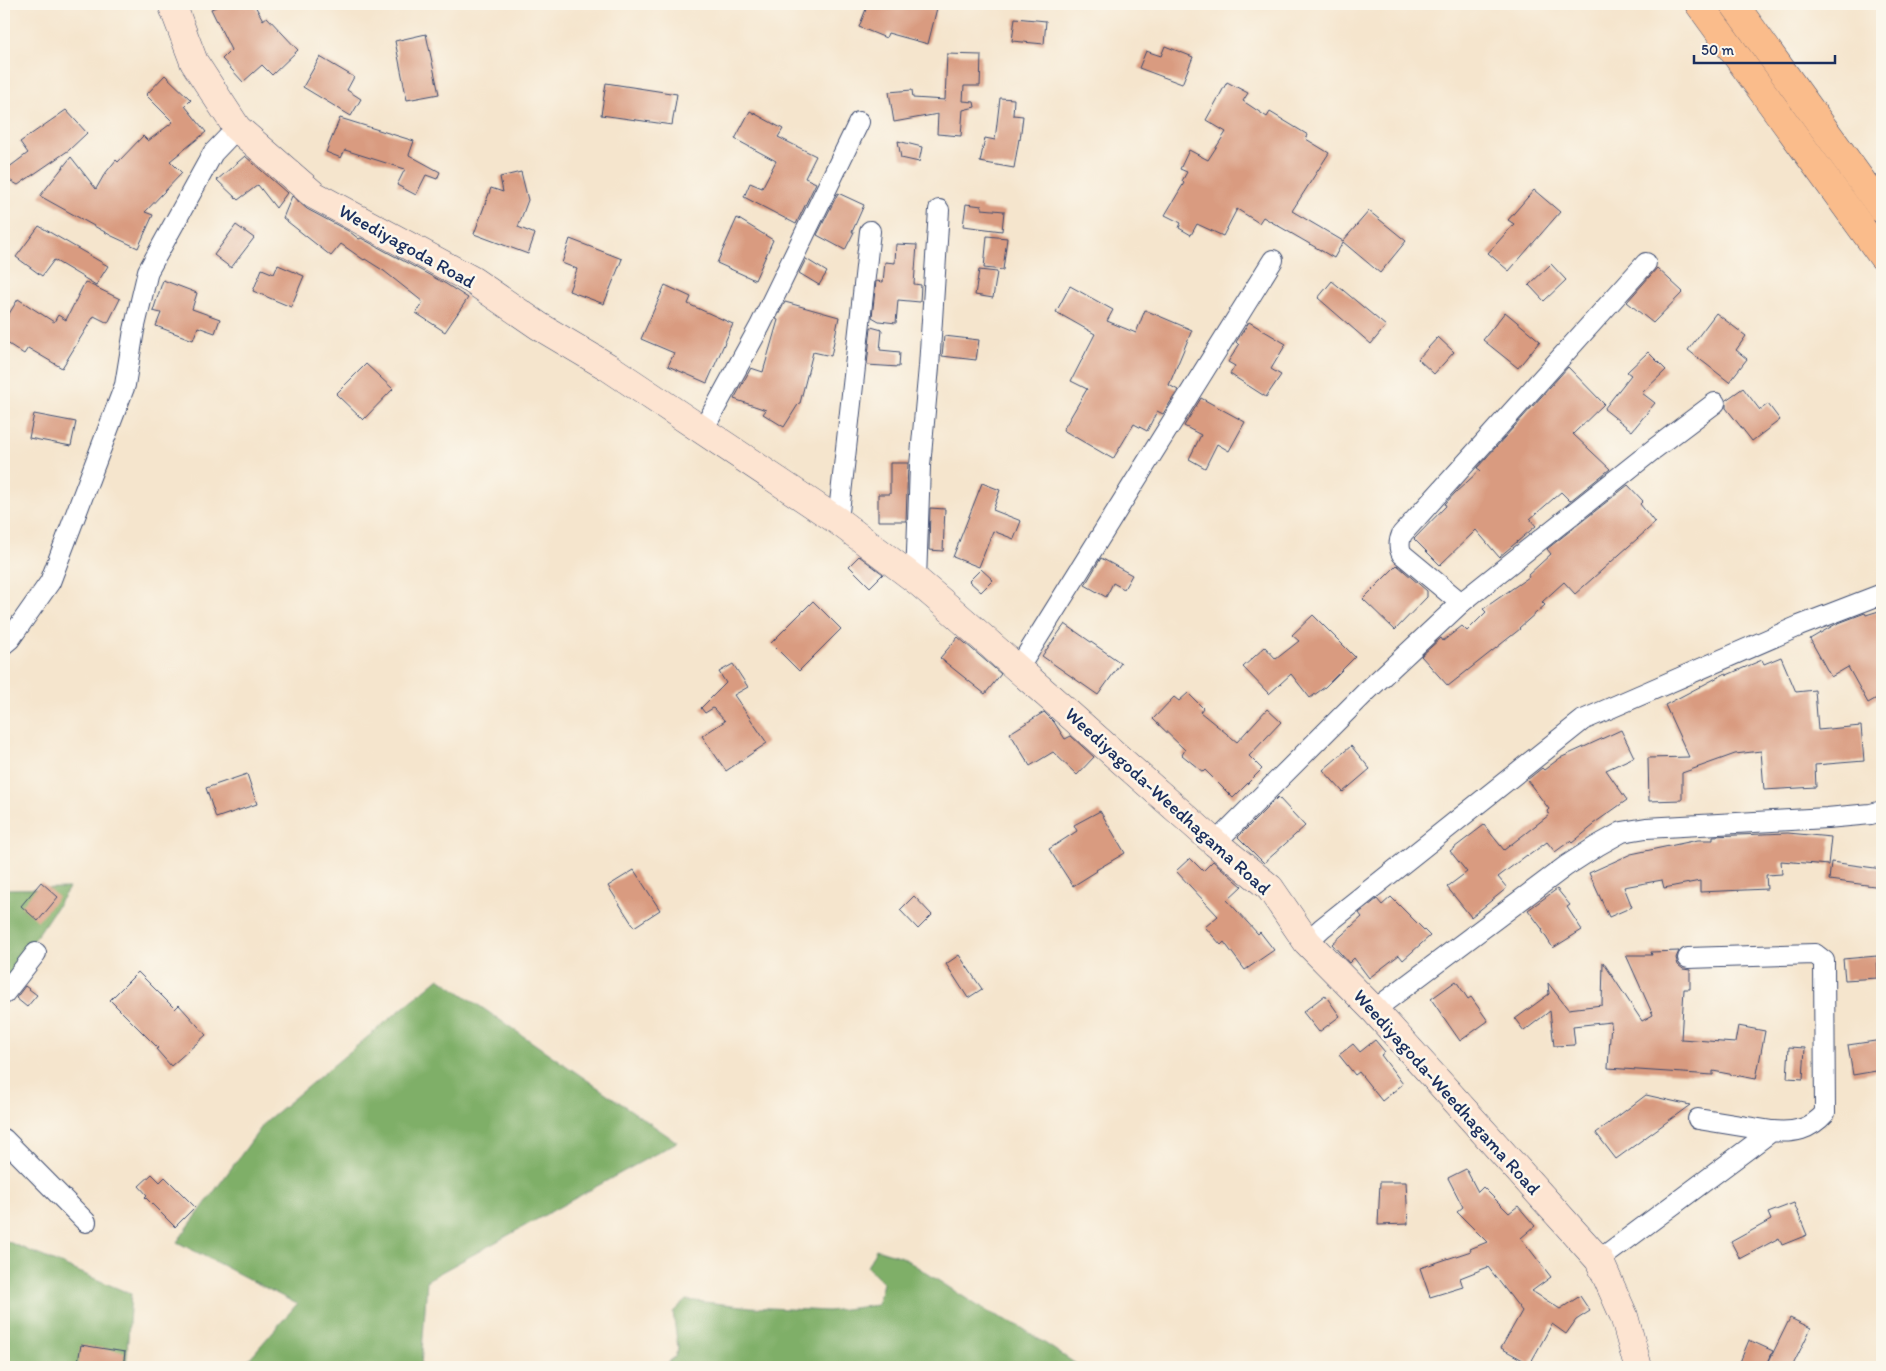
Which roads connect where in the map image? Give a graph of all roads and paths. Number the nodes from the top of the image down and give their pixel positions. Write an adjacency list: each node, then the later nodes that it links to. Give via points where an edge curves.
1 (172, 4): 5 (street, Weediyagoda Road, via 194,62)
2 (1698, 4): 9 (highway)
3 (1734, 4): 6 (highway)
4 (860, 122): 13 (street, via 760,326)
5 (237, 128): 13 (street, Weediyagoda Road, via 314,195 472,280); 18 (street, via 214,153 148,271 125,385 50,582)
6 (1882, 209)
7 (939, 210): 15 (street, via 930,367 920,466)
8 (870, 231): 14 (street)
9 (1882, 256)
10 (1273, 260): 19 (street)
11 (1646, 263): 17 (street, via 1402,534 1399,548 1402,554)
12 (1715, 403): 17 (street)
13 (702, 430): 14 (street, Weediyagoda-Weedhagama Road)
14 (838, 521): 15 (street, Weediyagoda-Weedhagama Road)
15 (916, 580): 19 (street, Weediyagoda-Weedhagama Road)
16 (1882, 594): 22 (street, via 1799,626 1583,720)
17 (1461, 603): 21 (street)
18 (4, 644)
19 (1018, 669): 21 (street, Weediyagoda-Weedhagama Road)
20 (1882, 811): 26 (street, via 1827,818 1622,832 1566,866)
21 (1215, 843): 22 (street, Weediyagoda-Weedhagama Road, via 1270,888)
22 (1307, 942): 26 (street, Weediyagoda-Weedhagama Road)
23 (36, 953): 25 (street)
24 (1688, 958): 28 (street, via 1815,954 1824,961 1826,1113 1808,1128 1792,1132)
25 (4, 994)
26 (1374, 1010): 31 (street, Weediyagoda-Weedhagama Road)
27 (1698, 1119): 28 (street)
28 (1772, 1131): 31 (street)
29 (4, 1140): 30 (street)
30 (86, 1222)
31 (1600, 1260): 32 (street, Weediyagoda-Weedhagama Road, via 1624,1316)
32 (1638, 1367)

